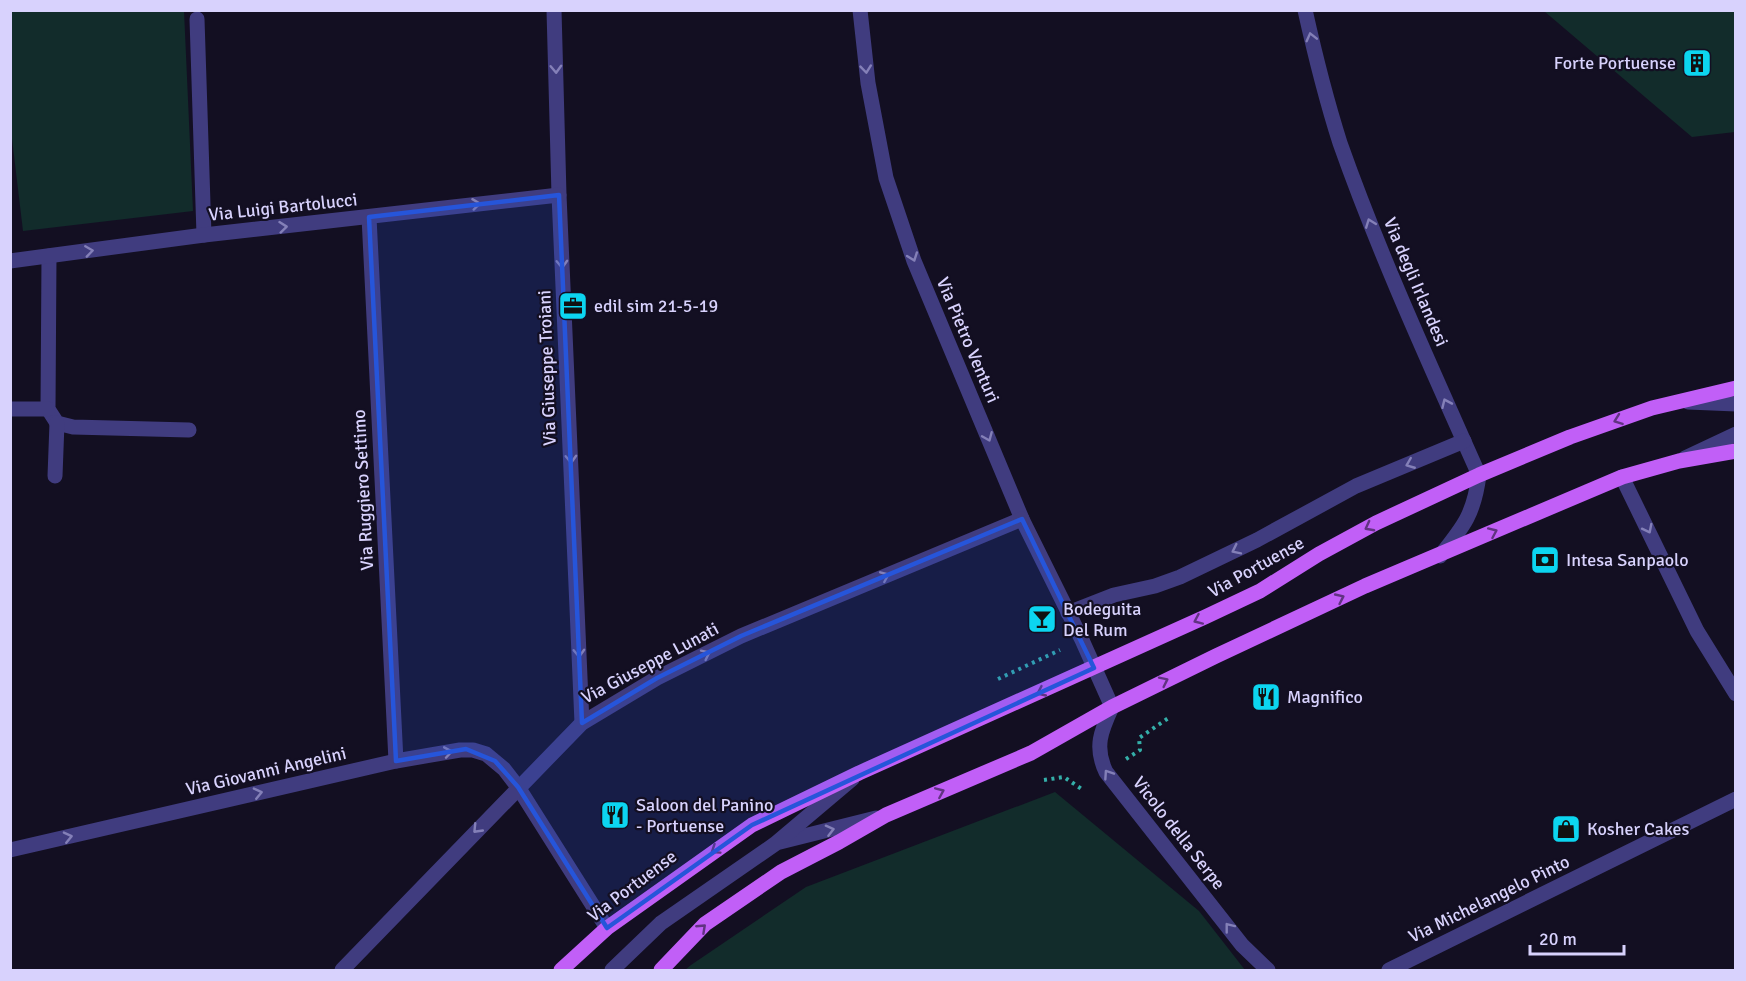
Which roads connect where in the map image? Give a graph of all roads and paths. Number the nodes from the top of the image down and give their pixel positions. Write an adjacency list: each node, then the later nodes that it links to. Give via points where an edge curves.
1 (554, 10): 5 (street, Via Giuseppe Troiani, one-way to 5)
2 (860, 10): 24 (street, Via Pietro Venturi, one-way to 24, via 868,83 886,178 914,261)
3 (1305, 10): 18 (street, Via degli Irlandesi, one-way to 3, via 1359,195 1331,115)
4 (197, 19): 7 (street)
5 (560, 195): 6 (street, Via Luigi Bartolucci, one-way to 5); 33 (street, Via Giuseppe Troiani, one-way to 33)
6 (369, 217): 7 (street, Via Luigi Bartolucci, one-way to 6); 34 (street, Via Ruggiero Settimo)
7 (204, 235): 8 (street, Via Luigi Bartolucci, one-way to 7)
8 (49, 256): 9 (street, Via Luigi Bartolucci); 14 (street)
9 (10, 261)
10 (1736, 388): 11 (main road, Via Portuense)
11 (1673, 401): 12 (street, Via Portuense); 21 (main road, Via Portuense, one-way to 21, via 1570,437)
12 (1736, 404)
13 (10, 409): 14 (street)
14 (48, 410): 15 (street)
15 (57, 423): 16 (street, via 73,427); 22 (street)
16 (189, 430)
17 (1736, 434): 20 (street, Via Portuense)
18 (1464, 441): 21 (street, Via degli Irlandesi); 26 (street, one-way to 26, via 1356,486 1180,577 1114,595)
19 (1736, 451): 20 (main road, Via Portuense)
20 (1679, 460): 23 (main road, Via Portuense)
21 (1479, 475): 25 (street, via 1470,515); 28 (main road, Via Portuense, one-way to 28, via 1376,523 1260,591)
22 (56, 476)
23 (1622, 477): 25 (main road, Via Portuense, one-way to 23); 30 (street, one-way to 30, via 1697,631)
24 (1022, 519): 26 (street, Via Pietro Venturi); 33 (street, Via Giuseppe Lunati, one-way to 24, via 657,678 741,636)
25 (1440, 556): 31 (main road, Via Portuense, one-way to 25, via 1365,586)
26 (1068, 613): 28 (street, Via Pietro Venturi)
27 (1060, 650): 29 (path)
28 (1094, 668): 31 (street, Via Pietro Venturi); 36 (main road, Via Portuense, one-way to 36)
29 (998, 679)
30 (1736, 694)
31 (1112, 706): 41 (main road, Via Portuense, one-way to 31, via 1031,753); 49 (street, Vicolo della Serpe, one-way to 31, via 1250,954 1106,772 1099,758 1099,745)
32 (1170, 717): 35 (path, via 1139,738 1140,750)
33 (582, 723): 38 (street, Via Giuseppe Lunati)
34 (396, 761): 38 (street, Via Giovanni Angelini, one-way to 38, via 473,750 495,760); 43 (street, Via Giovanni Angelini, one-way to 34)
35 (1120, 763)
36 (859, 774): 42 (street, Via Portuense); 44 (main road, Via Portuense, one-way to 44, via 752,825)
37 (1044, 780): 39 (path, via 1064,777)
38 (518, 787): 44 (street); 45 (street, Via Giuseppe Lunati, one-way to 45)
39 (1083, 790)
40 (1736, 799): 50 (street, Via Michelangelo Pinto)
41 (886, 815): 42 (street, Via Portuense, one-way to 41); 48 (main road, Via Portuense, one-way to 41, via 705,924 740,899)
42 (775, 844): 47 (street, Via Portuense, via 661,923)
43 (10, 850)
44 (607, 928): 46 (main road, Via Portuense)
45 (342, 970)
46 (561, 970)
47 (612, 970)
48 (661, 970)
49 (1268, 970)
50 (1389, 970)

